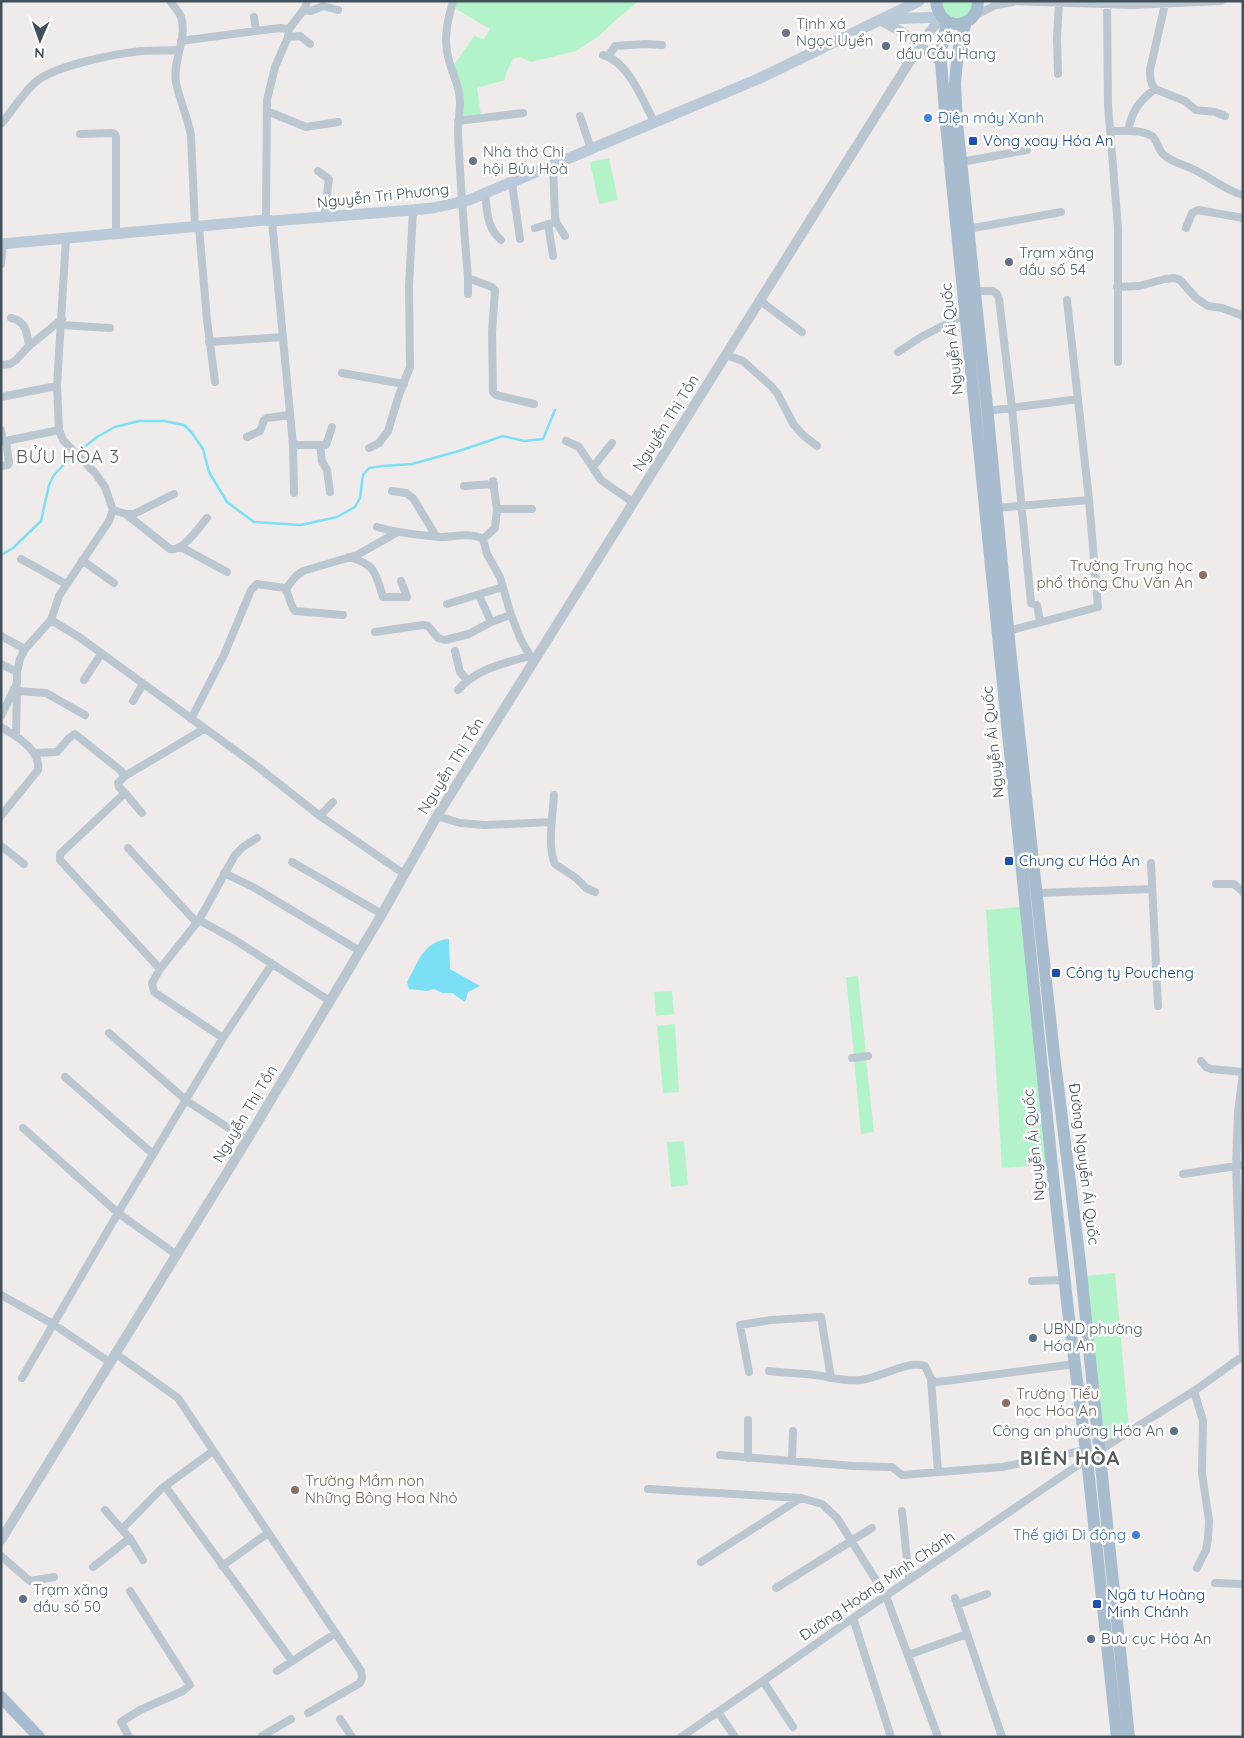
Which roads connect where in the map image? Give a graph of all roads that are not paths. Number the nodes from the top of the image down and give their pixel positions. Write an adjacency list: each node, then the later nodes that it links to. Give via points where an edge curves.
1 (170, 1): 22 (street, via 181,17)
2 (307, 1): 14 (street)
3 (453, 1): 34 (street, via 446,23 446,41 459,90)
4 (919, 1): 18 (main road, Nguyễn Tri Phương)
5 (936, 1): 17 (main road, via 936,9)
6 (978, 1): 19 (main road, Nguyễn Ái Quốc)
7 (1220, 1): 9 (street)
8 (1012, 2): 10 (street); 19 (street, via 996,5)
9 (1194, 2): 13 (street)
10 (1059, 3): 12 (street); 28 (street, via 1056,38)
11 (1122, 3): 12 (street); 13 (street)
12 (1107, 4): 38 (street)
13 (1165, 4): 29 (street, via 1150,70 1150,80)
14 (303, 10): 15 (street, via 323,6); 21 (street)
15 (338, 10)
16 (254, 17): 20 (street)
17 (944, 19): 18 (main road, Nguyễn Tri Phương); 19 (main road, via 960,24); 25 (street, Nguyễn Thị Tồn); 27 (main road, Nguyễn Ái Quốc)
18 (880, 20): 25 (street); 36 (main road, Nguyễn Tri Phương, via 758,79)
19 (969, 20): 43 (main road, Nguyễn Ái Quốc, via 958,51 955,83)
20 (256, 31): 21 (street, via 280,28); 22 (street)
21 (288, 33): 23 (street, via 300,36); 30 (street, via 268,92)
22 (181, 41): 26 (street)
23 (310, 44)
24 (662, 45): 36 (street, via 615,46 606,56 622,67 641,94)
25 (920, 45): 27 (street); 73 (street, Nguyễn Thị Tồn)
26 (179, 50): 37 (street, via 141,51 108,57 45,76 32,86); 56 (street, via 176,82 191,136)
27 (941, 62): 68 (main road, Nguyễn Ái Quốc)
28 (1058, 74)
29 (1155, 88): 33 (street, via 1185,101 1196,110); 39 (street, via 1142,99 1130,120)
30 (267, 111): 35 (street, via 306,128); 54 (street)
31 (523, 113): 34 (street)
32 (580, 116): 41 (street)
33 (1225, 116)
34 (458, 121): 49 (street)
35 (338, 122)
36 (654, 122): 41 (main road, Nguyễn Tri Phương)
37 (1, 124)
38 (1110, 131): 39 (street); 70 (street, via 1118,228)
39 (1128, 131): 48 (street, via 1151,136 1167,158)
40 (80, 134): 60 (street, via 115,134)
41 (591, 149): 44 (main road, Nguyễn Tri Phương)
42 (1027, 150): 43 (street)
43 (961, 162): 59 (main road, Nguyễn Ái Quốc)
44 (553, 165): 46 (main road, Nguyễn Tri Phương); 55 (street)
45 (318, 171): 52 (street, via 329,179)
46 (512, 182): 47 (main road, Nguyễn Tri Phương); 63 (street)
47 (485, 194): 49 (main road, Nguyễn Tri Phương); 64 (street, via 490,228)
48 (1243, 195)
49 (462, 202): 50 (main road, Nguyễn Tri Phương); 69 (street)
50 (413, 210): 52 (main road, Nguyễn Tri Phương); 90 (street, via 409,286 410,367)
51 (1061, 212): 59 (street)
52 (324, 217): 54 (main road, Nguyễn Tri Phương)
53 (1243, 218): 58 (street, via 1198,210 1192,213)
54 (269, 221): 56 (main road, Nguyễn Tri Phương); 81 (street)
55 (552, 223): 57 (street); 61 (street); 66 (street)
56 (197, 227): 60 (main road, Nguyễn Tri Phương); 82 (street)
57 (535, 228)
58 (1186, 228)
59 (968, 229): 68 (main road, Nguyễn Ái Quốc)
60 (116, 234): 62 (main road, Nguyễn Tri Phương)
61 (565, 236)
62 (66, 238): 65 (main road, Nguyễn Tri Phương); 78 (street)
63 (520, 239)
64 (501, 240)
65 (2, 244): 67 (street)
66 (553, 256)
67 (1, 264)
68 (967, 270): 71 (main road, Nguyễn Ái Quốc); 75 (main road, Nguyễn Ái Quốc)
69 (468, 278): 72 (street); 94 (street, via 495,290 493,392)
70 (1117, 287): 76 (street, via 1174,278 1208,306); 86 (street)
71 (975, 291): 95 (street, via 993,291 998,296); 96 (main road, Nguyễn Ái Quốc)
72 (468, 294)
73 (759, 300): 80 (street); 85 (street, Nguyễn Thị Tồn)
74 (1066, 300): 93 (street)
75 (966, 314): 84 (street); 189 (main road, Nguyễn Ái Quốc)
76 (1243, 316)
77 (11, 318): 83 (street, via 22,323)
78 (62, 322): 79 (street); 83 (street); 91 (street)
79 (110, 328)
80 (802, 332)
81 (282, 337): 82 (street); 97 (street)
82 (209, 342): 89 (street)
83 (29, 346): 87 (street, via 13,362)
84 (898, 352)
85 (726, 355): 107 (street, via 743,361 771,386 794,425); 117 (street, Nguyễn Thị Tồn)
86 (1118, 362)
87 (1, 364)
88 (342, 373): 90 (street)
89 (216, 382)
90 (404, 384): 108 (street, via 388,431)
91 (57, 386): 92 (street); 100 (street)
92 (1, 397)
93 (1078, 399): 95 (street); 116 (street)
94 (534, 404)
95 (1012, 408): 96 (street); 118 (street)
96 (988, 411): 119 (main road, Nguyễn Ái Quốc)
97 (290, 416): 101 (street, via 267,418 258,432); 105 (street)
98 (332, 427): 106 (street, via 326,445)
99 (1, 430): 103 (street)
100 (59, 430): 103 (street); 122 (street, via 71,450 105,487)
101 (247, 437)
102 (566, 441): 110 (street, via 579,446)
103 (3, 442): 109 (street, via 8,465)
104 (612, 443): 110 (street)
105 (292, 445): 106 (street); 114 (street)
106 (320, 445): 113 (street)
107 (817, 446)
108 (369, 448)
109 (1, 466)
110 (594, 467): 117 (street, via 601,480)
111 (464, 486): 120 (street, via 494,482)
112 (392, 491): 127 (street, via 406,493 413,498)
113 (330, 492)
114 (294, 493)
115 (174, 494): 123 (street, via 134,514)
116 (1089, 500): 118 (street); 145 (street, via 1098,607)
117 (634, 503): 152 (street, Nguyễn Thị Tồn)
118 (1022, 506): 119 (street); 145 (street, via 1031,603 1037,604)
119 (996, 508): 146 (main road, Nguyễn Ái Quốc)
120 (497, 509): 121 (street); 128 (street, via 495,528)
121 (532, 509)
122 (113, 510): 123 (street); 132 (street)
123 (126, 514): 129 (street, via 170,549)
124 (207, 518): 129 (street)
125 (377, 527): 126 (street)
126 (396, 533): 127 (street); 130 (street)
127 (436, 536): 128 (street)
128 (482, 538): 137 (street)
129 (181, 547): 133 (street)
130 (349, 557): 134 (street, via 368,564 383,597 407,597); 138 (street, via 302,571)
131 (21, 559): 136 (street)
132 (82, 560): 135 (street); 136 (street)
133 (227, 572)
134 (401, 582)
135 (114, 583)
136 (66, 584): 143 (street)
137 (503, 587): 139 (street); 142 (street)
138 (286, 590): 141 (street, via 295,611); 163 (street, via 258,584 251,590 224,655)
139 (479, 595): 140 (street); 144 (street)
140 (447, 604)
141 (343, 615)
142 (511, 615): 144 (street); 152 (street)
143 (51, 620): 149 (street); 151 (street)
144 (491, 622): 147 (street, via 469,634 445,640 423,625)
145 (1040, 622): 146 (street)
146 (1008, 631): 189 (main road, Nguyễn Ái Quốc)
147 (375, 632)
148 (1, 636): 149 (street)
149 (25, 649): 154 (street)
150 (455, 651): 156 (street, via 460,672)
151 (101, 654): 155 (street); 157 (street)
152 (532, 658): 156 (street, via 496,665); 175 (street, Nguyễn Thị Tồn)
153 (1, 664): 154 (street)
154 (17, 672): 158 (street)
155 (84, 680)
156 (467, 680): 159 (street)
157 (143, 684): 160 (street); 163 (street)
158 (17, 687): 161 (street, via 46,693); 162 (street); 166 (street)
159 (458, 690)
160 (134, 701)
161 (85, 715)
162 (1, 716)
163 (191, 719): 165 (street)
164 (1, 727): 166 (street)
165 (204, 729): 168 (street); 174 (street)
166 (16, 736): 167 (street)
167 (34, 753): 168 (street, via 57,752 76,734); 173 (street, via 38,759 38,770)
168 (124, 776): 169 (street, via 118,783)
169 (125, 793): 172 (street); 194 (street, via 59,857)
170 (554, 795): 176 (street)
171 (333, 802): 174 (street)
172 (142, 812)
173 (1, 816)
174 (320, 816): 184 (street)
175 (437, 816): 176 (street, via 476,824); 184 (street, Nguyễn Thị Tồn)
176 (552, 822): 187 (street, via 555,864)
177 (257, 838): 183 (street, via 235,854)
178 (1, 846): 182 (street)
179 (128, 848): 191 (street)
180 (292, 862): 190 (street)
181 (1151, 863): 186 (street)
182 (24, 864)
183 (224, 873): 191 (street); 192 (street)
184 (404, 874): 190 (street, Nguyễn Thị Tồn)
185 (1216, 884): 188 (street, via 1234,884)
186 (1152, 889): 189 (street); 196 (street)
187 (595, 892)
188 (1243, 892)
189 (1031, 894): 213 (main road, Nguyễn Ái Quốc); 228 (main road, Đường Nguyễn Ái Quốc, via 1080,1262)
190 (382, 914): 192 (street, Nguyễn Thị Tồn)
191 (198, 921): 193 (street); 194 (street)
192 (360, 951): 195 (street, Nguyễn Thị Tồn)
193 (272, 964): 195 (street); 198 (street)
194 (160, 968): 198 (street, via 152,983 154,992)
195 (330, 1002): 206 (street, Nguyễn Thị Tồn)
196 (1158, 1006)
197 (109, 1033): 204 (street)
198 (223, 1038): 204 (street)
199 (868, 1056): 200 (street)
200 (852, 1058)
201 (1201, 1062): 202 (street, via 1211,1069)
202 (1243, 1072): 208 (street, via 1238,1114)
203 (65, 1077): 207 (street)
204 (187, 1101): 206 (street); 207 (street)
205 (23, 1128): 210 (street)
206 (247, 1140): 212 (street, Nguyễn Thị Tồn)
207 (153, 1154): 210 (street)
208 (1239, 1165): 209 (street); 211 (street)
209 (1183, 1174)
210 (118, 1213): 212 (street); 216 (street)
211 (1240, 1229): 217 (street)
212 (177, 1255): 218 (street, Nguyễn Thị Tồn)
213 (1065, 1280): 214 (street); 219 (main road, Nguyễn Ái Quốc)
214 (1032, 1281)
215 (1, 1295): 216 (street)
216 (53, 1324): 218 (street); 222 (street)
217 (1243, 1357): 225 (street)
218 (113, 1359): 229 (street, via 178,1398); 244 (street, Nguyễn Thị Tồn)
219 (1075, 1364): 224 (street, via 946,1382); 230 (main road, Nguyễn Ái Quốc)
220 (749, 1372): 223 (street, via 740,1325 821,1317)
221 (769, 1372): 223 (street)
222 (22, 1378)
223 (831, 1378): 224 (street, via 863,1380 920,1364 925,1366)
224 (931, 1379): 234 (street)
225 (1194, 1391): 228 (street); 251 (street, via 1203,1421 1202,1473 1209,1521 1206,1550)
226 (748, 1420): 232 (street)
227 (793, 1431): 233 (street)
228 (1100, 1450): 230 (main road); 283 (main road, Đường Nguyễn Ái Quốc)
229 (213, 1452): 235 (street); 242 (street)
230 (1087, 1454): 234 (street, via 1002,1467); 253 (street, Đường Hoàng Minh Chánh); 282 (main road)
231 (720, 1455): 232 (street)
232 (748, 1458): 233 (street)
233 (792, 1460): 234 (street, via 892,1467 902,1474)
234 (938, 1472)
235 (164, 1486): 241 (street); 249 (street)
236 (648, 1489): 237 (street)
237 (801, 1498): 245 (street, via 822,1504 837,1518); 248 (street)
238 (105, 1510): 241 (street)
239 (902, 1511): 253 (street)
240 (872, 1528): 245 (street)
241 (122, 1529): 243 (street)
242 (268, 1533): 249 (street); 261 (street)
243 (130, 1538): 247 (street); 250 (street)
244 (1, 1540)
245 (851, 1540): 256 (street); 259 (street)
246 (1, 1556): 252 (street, via 30,1581)
247 (143, 1560)
248 (701, 1562)
249 (222, 1566): 264 (street)
250 (93, 1567)
251 (1197, 1568)
252 (54, 1577)
253 (909, 1580): 259 (street, Đường Hoàng Minh Chánh)
254 (1215, 1583): 255 (street)
255 (1243, 1584)
256 (776, 1588)
257 (130, 1591): 274 (street, via 190,1685 121,1722)
258 (987, 1594): 262 (street, via 956,1602)
259 (886, 1596): 260 (street, Đường Hoàng Minh Chánh); 263 (street)
260 (853, 1618): 266 (street, Đường Hoàng Minh Chánh); 279 (street)
261 (336, 1633): 264 (street); 269 (street, via 361,1671 362,1681)
262 (967, 1634): 263 (street); 281 (street)
263 (908, 1655): 280 (street)
264 (292, 1661): 265 (street)
265 (276, 1671)
266 (763, 1682): 268 (street, Đường Hoàng Minh Chánh); 272 (street)
267 (1, 1697): 273 (main road)
268 (718, 1712): 277 (street, Đường Hoàng Minh Chánh); 278 (street)
269 (308, 1713)
270 (291, 1719): 275 (street)
271 (340, 1719): 276 (street)
272 (793, 1727)
273 (39, 1737)
274 (128, 1737)
275 (263, 1737)
276 (352, 1737)
277 (681, 1737)
278 (736, 1737)
279 (891, 1737)
280 (938, 1737)
281 (1002, 1737)
282 (1118, 1737)
283 (1129, 1737)

